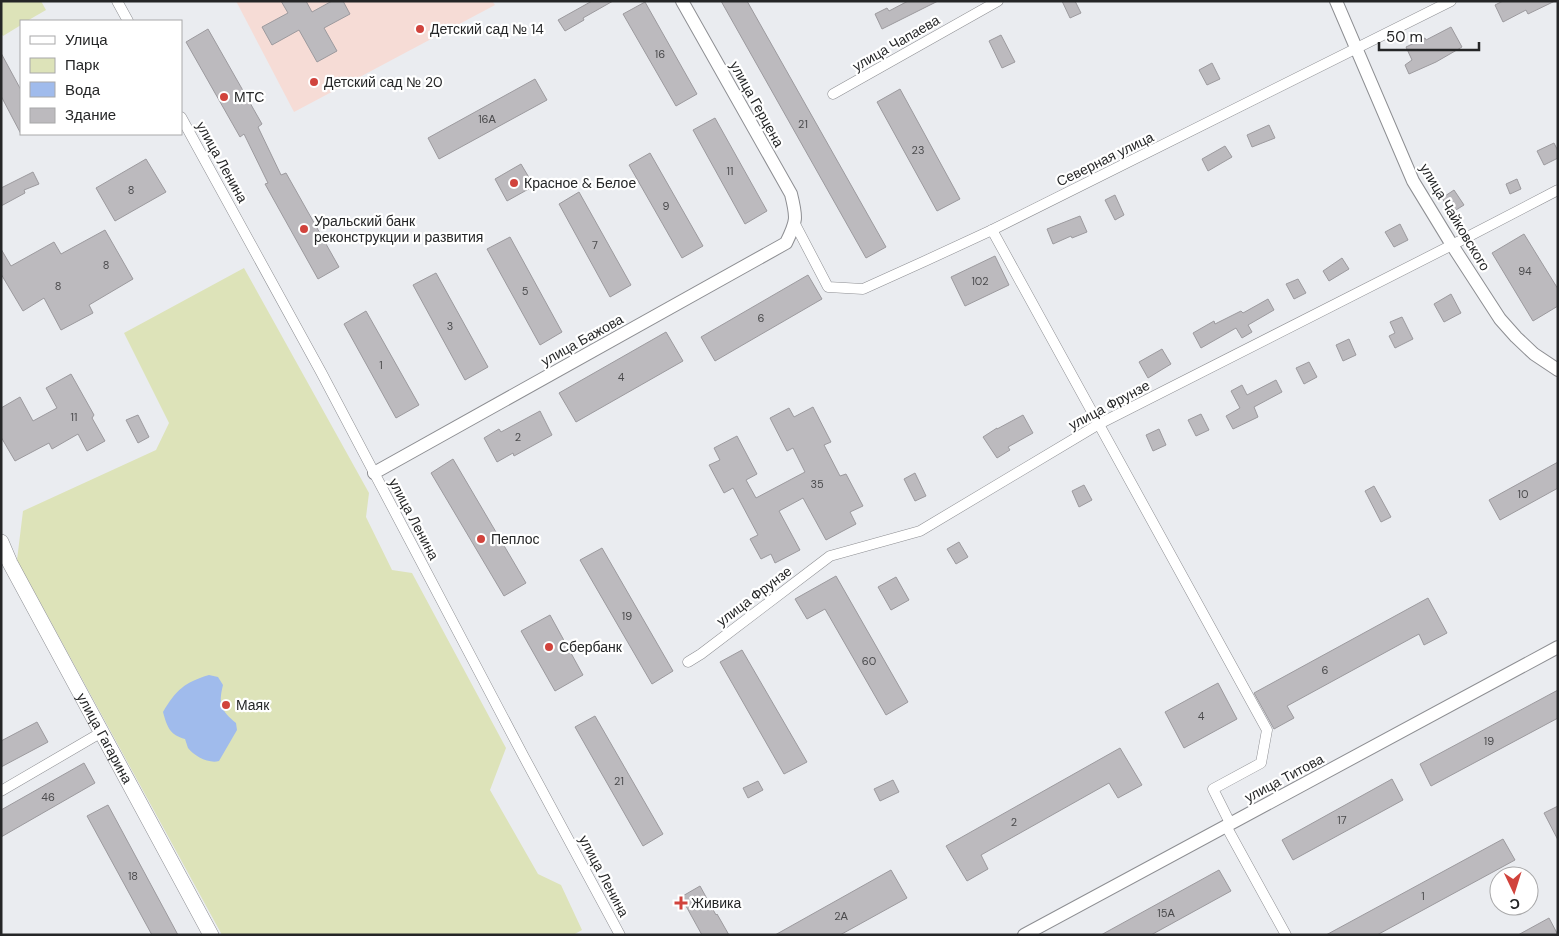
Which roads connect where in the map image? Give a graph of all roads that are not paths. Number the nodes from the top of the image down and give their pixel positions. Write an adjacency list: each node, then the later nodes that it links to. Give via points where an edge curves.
1 (117, 1): 6 (street)
2 (682, 1): 11 (street, улица Герцена, via 791,194)
3 (998, 1): 8 (street, улица Чапаева)
4 (1336, 1): 7 (street, улица Чайковского)
5 (1452, 1): 7 (street, Северная улица)
6 (127, 20)
7 (1357, 48): 12 (street, Северная улица); 13 (street, улица Чайковского, via 1413,180)
8 (833, 94)
9 (182, 120): 16 (street, улица Ленина)
10 (1558, 190): 13 (street, улица Фрунзе)
11 (795, 224): 12 (street, Северная улица, via 828,287 863,289); 16 (street, улица Бажова, via 786,243)
12 (992, 230): 15 (street)
13 (1452, 245): 14 (street, улица Чайковского, via 1516,338); 15 (street, улица Фрунзе)
14 (1558, 370)
15 (1099, 424): 20 (street, улица Фрунзе, via 920,532 830,556); 23 (street, via 1267,730 1261,763 1212,789)
16 (374, 473): 25 (street, улица Ленина)
17 (1, 542): 18 (main road, улица Гагарина)
18 (5, 565): 21 (main road, улица Гагарина)
19 (1558, 647): 23 (street, улица Титова)
20 (688, 662)
21 (102, 732): 22 (street); 24 (main road, улица Гагарина)
22 (1, 791)
23 (1228, 825): 26 (street, улица Титова); 27 (street)
24 (211, 935)
25 (620, 935)
26 (1024, 935)
27 (1286, 935)

